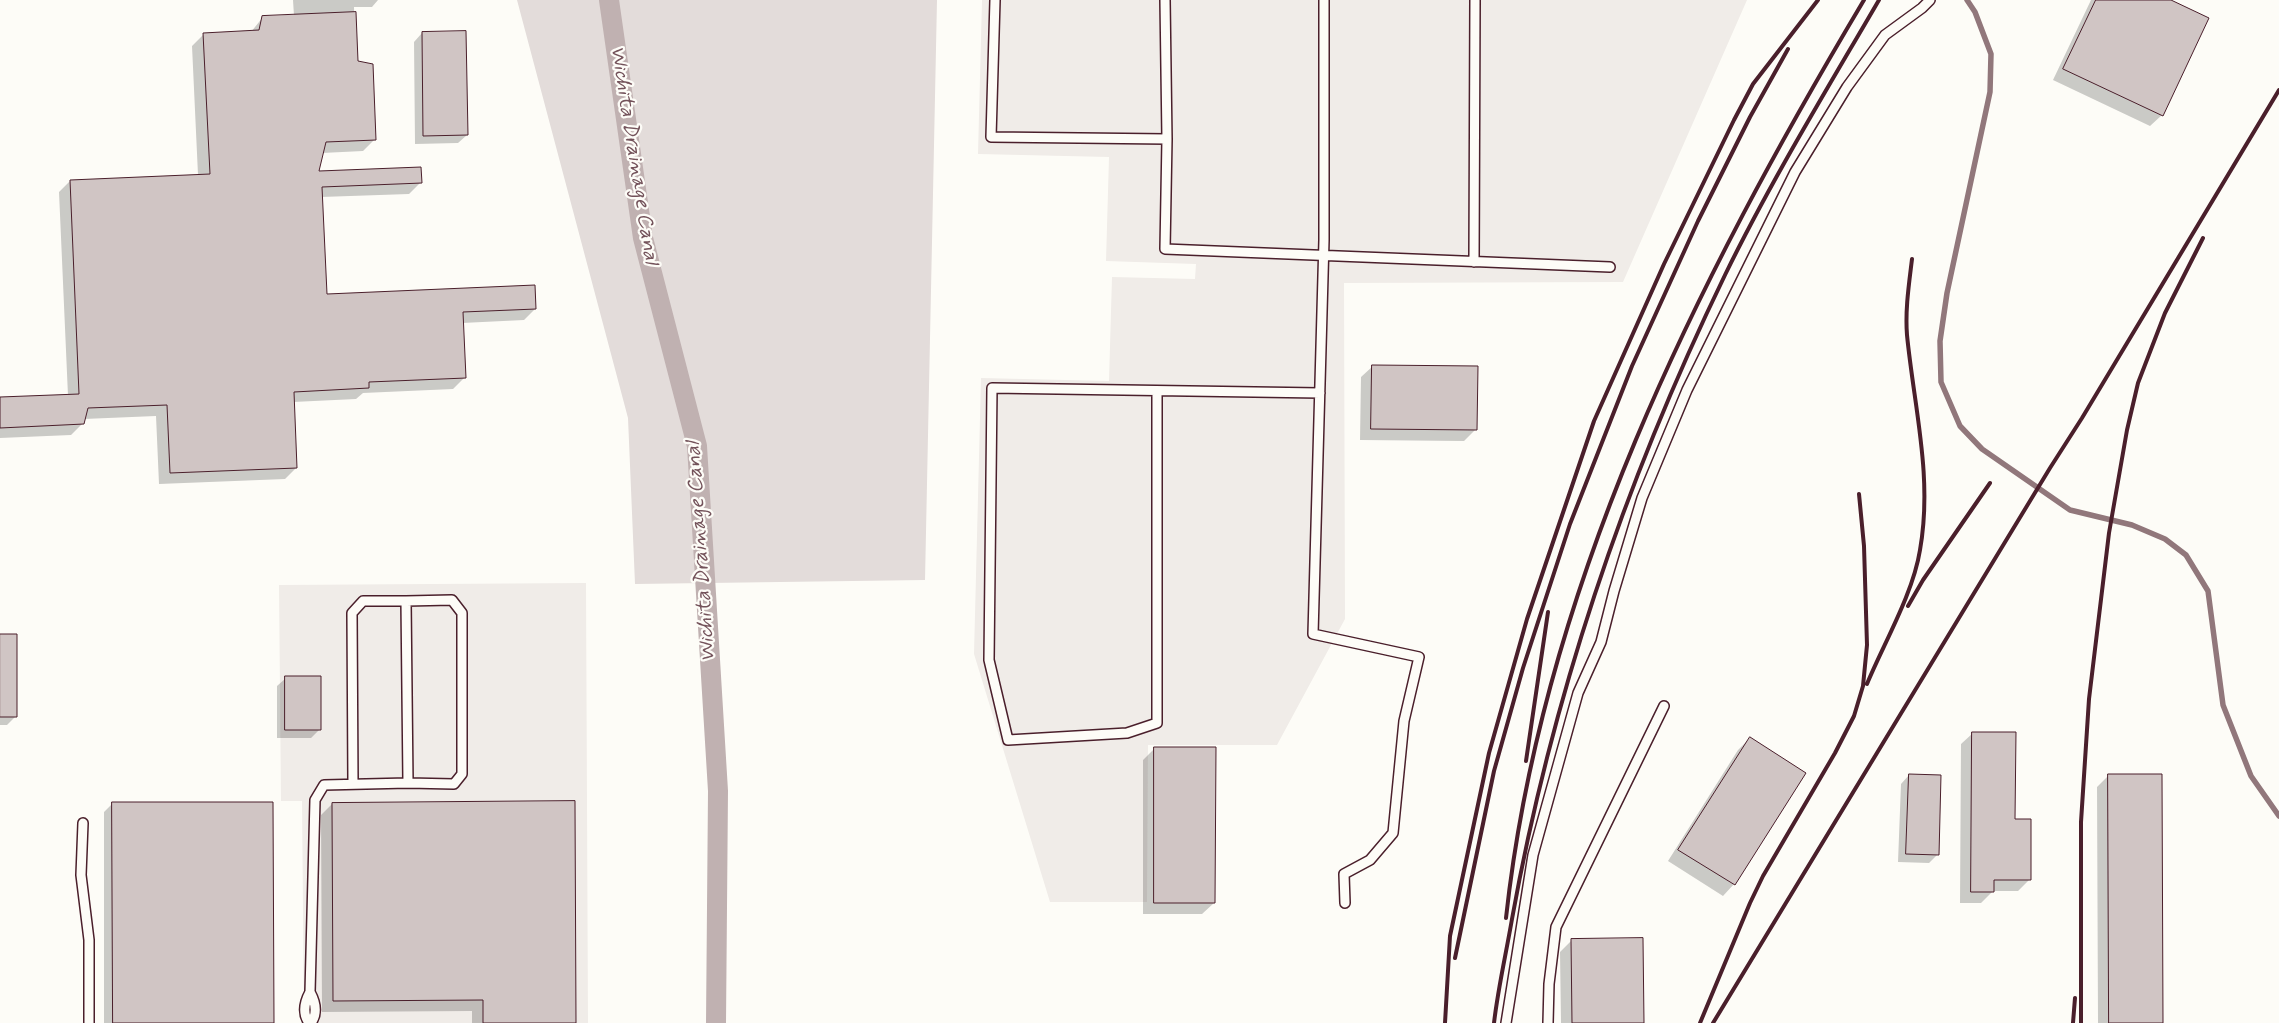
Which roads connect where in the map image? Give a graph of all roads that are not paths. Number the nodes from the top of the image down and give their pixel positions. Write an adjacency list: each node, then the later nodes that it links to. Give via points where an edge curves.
1 (995, 0): 6 (lane, via 992,137)
2 (1165, 0): 6 (lane)
3 (1324, 0): 7 (lane)
4 (1475, 0): 8 (lane)
5 (1930, 0): 20 (lane, via 1884,35 1847,87 1795,172 1687,390 1642,498 1602,642 1578,693 1533,855)
6 (1167, 139): 7 (lane, via 1165,249)
7 (1324, 257): 8 (lane); 11 (lane)
8 (1474, 262): 9 (lane)
9 (1610, 267)
10 (1157, 391): 10 (lane, via 992,388 989,660 1008,740 1127,733 1158,723); 11 (lane)
11 (1320, 393): 17 (lane, via 1313,634 1419,657 1404,721 1393,833 1370,860 1344,874)
12 (406, 601): 14 (lane); 14 (lane, via 452,600 462,613 462,774 454,784); 15 (lane, via 363,601 352,613)
13 (1664, 706): 21 (lane, via 1556,927 1548,984)
14 (408, 783): 15 (lane)
15 (353, 784): 19 (lane, via 324,785 315,800 310,992 315,1001 316,1016)
16 (83, 822): 18 (lane, via 81,875 88,940)
17 (1345, 903)
18 (89, 1023)
19 (310, 1023)
20 (1506, 1023)
21 (1548, 1023)

